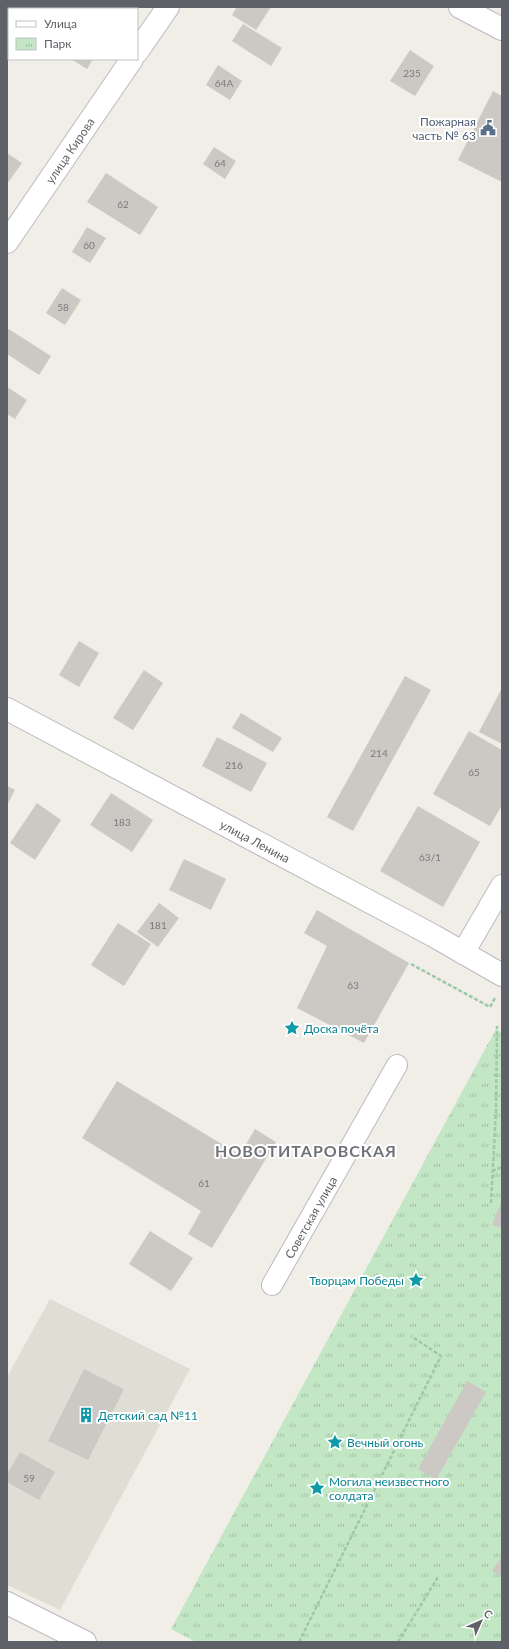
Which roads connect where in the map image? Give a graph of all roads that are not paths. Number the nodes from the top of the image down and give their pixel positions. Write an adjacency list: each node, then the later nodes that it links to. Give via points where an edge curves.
1 (168, 7): 4 (street)
2 (460, 7): 3 (street)
3 (502, 29)
4 (138, 51)
5 (131, 60): 6 (street, улица Кирова)
6 (7, 242)
7 (7, 709): 9 (street, улица Ленина)
8 (502, 886): 9 (street)
9 (463, 952): 10 (street, улица Ленина)
10 (502, 975)
11 (397, 1065): 12 (street, Советская улица)
12 (272, 1285)
13 (7, 1603): 14 (street)
14 (76, 1640)

